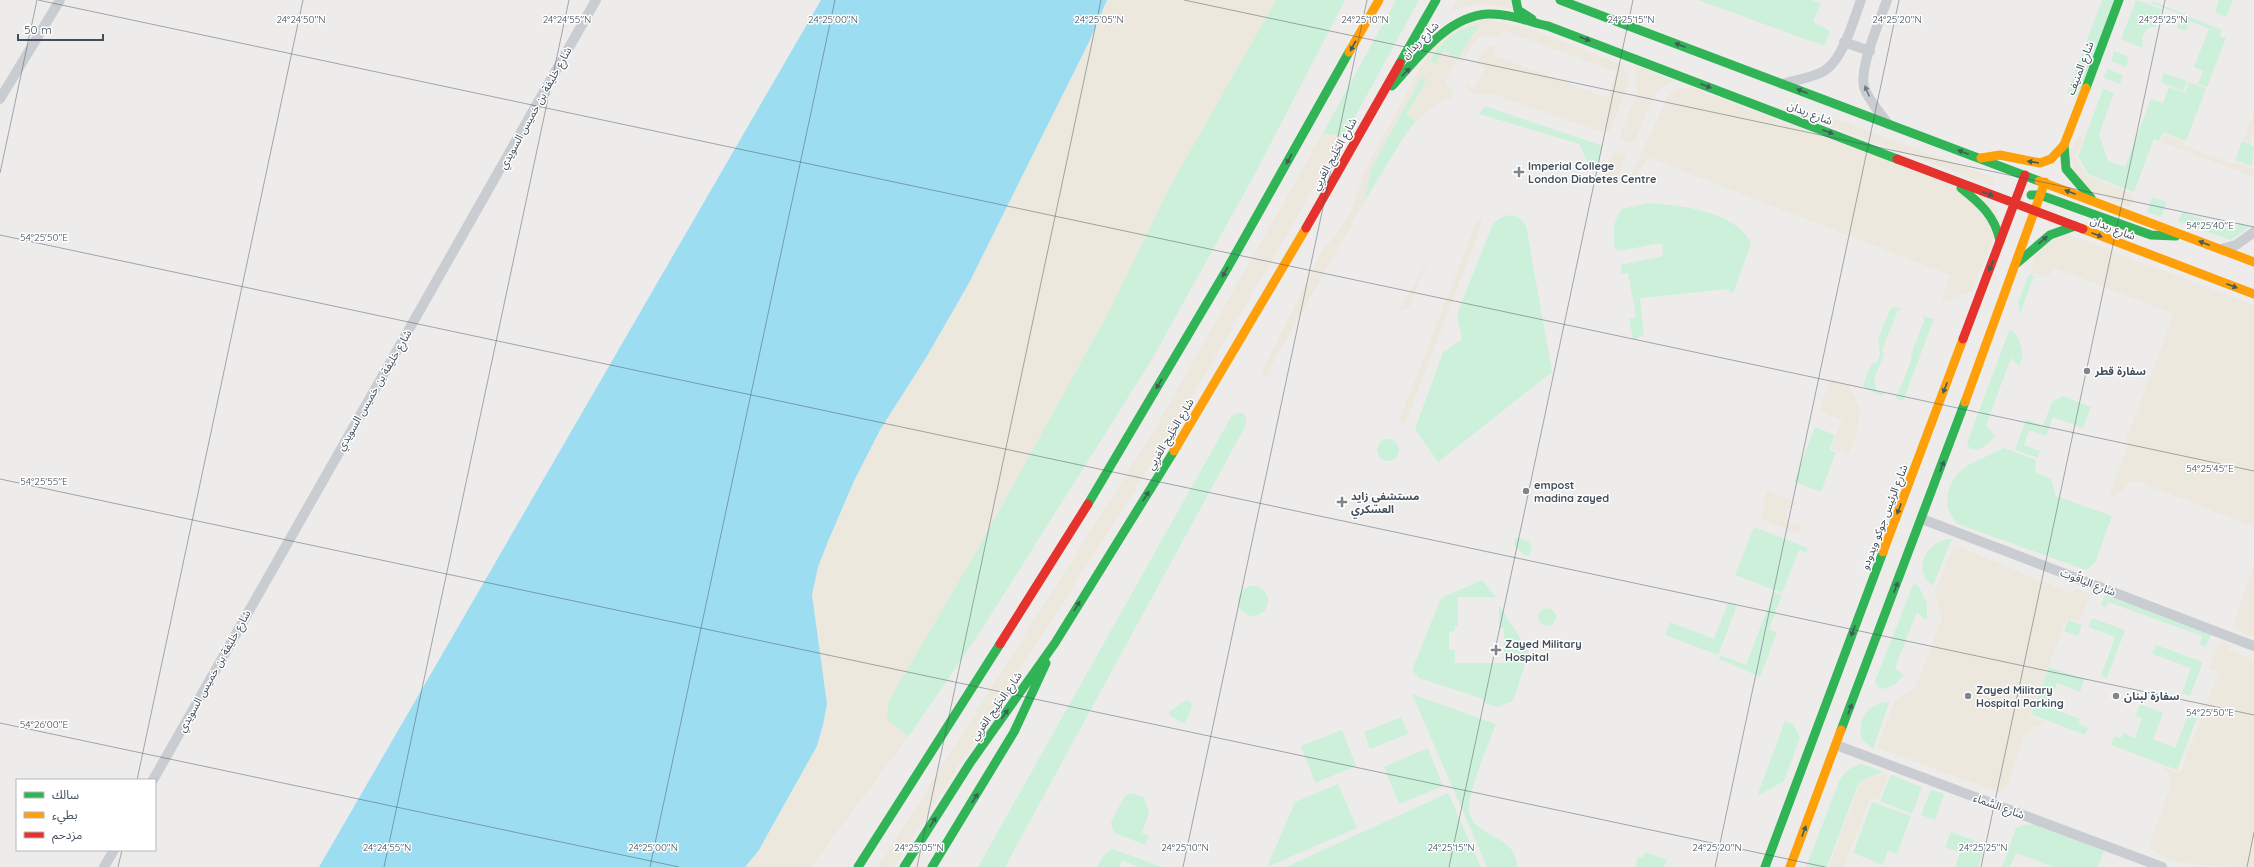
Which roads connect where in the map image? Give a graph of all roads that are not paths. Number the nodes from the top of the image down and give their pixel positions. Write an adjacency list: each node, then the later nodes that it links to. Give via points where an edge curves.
1 (60, 0): 14 (street)
2 (596, 0): 40 (street, شارع خليفة بن خميس السويدي)
3 (1379, 0): 43 (main road, one-way to 43, via 1227,268 1093,496)
4 (1436, 0): 15 (main road, شارع الخَلِيج العَربِي)
5 (1516, 0): 10 (main road, via 1518,12)
6 (1560, 0): 13 (main road, شارع ربدان, one-way to 6)
7 (1860, 0): 11 (street)
8 (1887, 0): 12 (street)
9 (2119, 0): 17 (main road, شارع المنيف)
10 (1548, 26): 15 (main road, شارع ربدان, one-way to 10, via 1444,32 1465,20 1486,14); 20 (main road, شارع ربدان, one-way to 20)
11 (1844, 42): 12 (street); 13 (street, via 1836,60 1827,69)
12 (1870, 51): 16 (street, one-way to 12, via 1864,87 1863,71)
13 (1782, 84): 16 (main road, شارع ربدان, one-way to 13)
14 (0, 99)
15 (1378, 100): 37 (main road, شارع الخَلِيج العَربِي, one-way to 15, via 1271,290)
16 (1888, 124): 18 (main road, شارع ربدان, one-way to 16)
17 (2064, 145): 18 (main road, شارع المنيف, one-way to 18, via 2052,159 2040,164 2000,155); 23 (main road, شارع المنيف, via 2066,169)
18 (1980, 158): 19 (main road, شارع ربدان)
19 (2026, 175): 21 (main road, شارع ربدان); 24 (main road, شارع الرئيس جوكو ويدودو)
20 (1949, 179): 24 (main road, شارع ربدان, one-way to 24); 29 (main road, via 1990,212 1997,225)
21 (2045, 182): 22 (main road); 23 (main road, شارع ربدان, one-way to 21)
22 (2040, 195): 24 (main road, via 2027,196); 25 (main road); 28 (main road, via 2152,235)
23 (2094, 201): 28 (main road, شارع ربدان)
24 (2015, 204): 25 (main road, شارع ربدان); 29 (main road, شارع الرئيس جوكو ويدودو)
25 (2034, 211): 26 (main road, شارع ربدان); 32 (main road)
26 (2075, 226): 32 (main road, one-way to 26, via 2047,236); 33 (main road, شارع ربدان, one-way to 33)
27 (2254, 232): 30 (street, via 2236,245)
28 (2183, 235): 30 (main road, شارع ربدان, one-way to 28)
29 (2000, 241): 34 (main road, شارع الرئيس جوكو ويدودو, one-way to 34)
30 (2221, 249): 31 (main road, شارع ربدان)
31 (2254, 262)
32 (2016, 263): 35 (main road)
33 (2254, 294)
34 (1985, 300): 35 (main road); 46 (main road, شارع الرئيس جوكو ويدودو, one-way to 46)
35 (2001, 307): 36 (main road, one-way to 35)
36 (1922, 519): 38 (street, شارع الياقُوت); 39 (main road, one-way to 36)
37 (1054, 643): 44 (main road, شارع الخَلِيج العَربِي, one-way to 37, via 970,763); 45 (main road, one-way to 37, via 1014,732 1029,704)
38 (2254, 646)
39 (1836, 745): 47 (main road, one-way to 39); 48 (street, شارع السَّماء)
40 (154, 779)
41 (113, 851): 42 (street)
42 (104, 867)
43 (858, 867)
44 (904, 867)
45 (932, 867)
46 (1765, 867)
47 (1790, 867)
48 (2162, 867)

